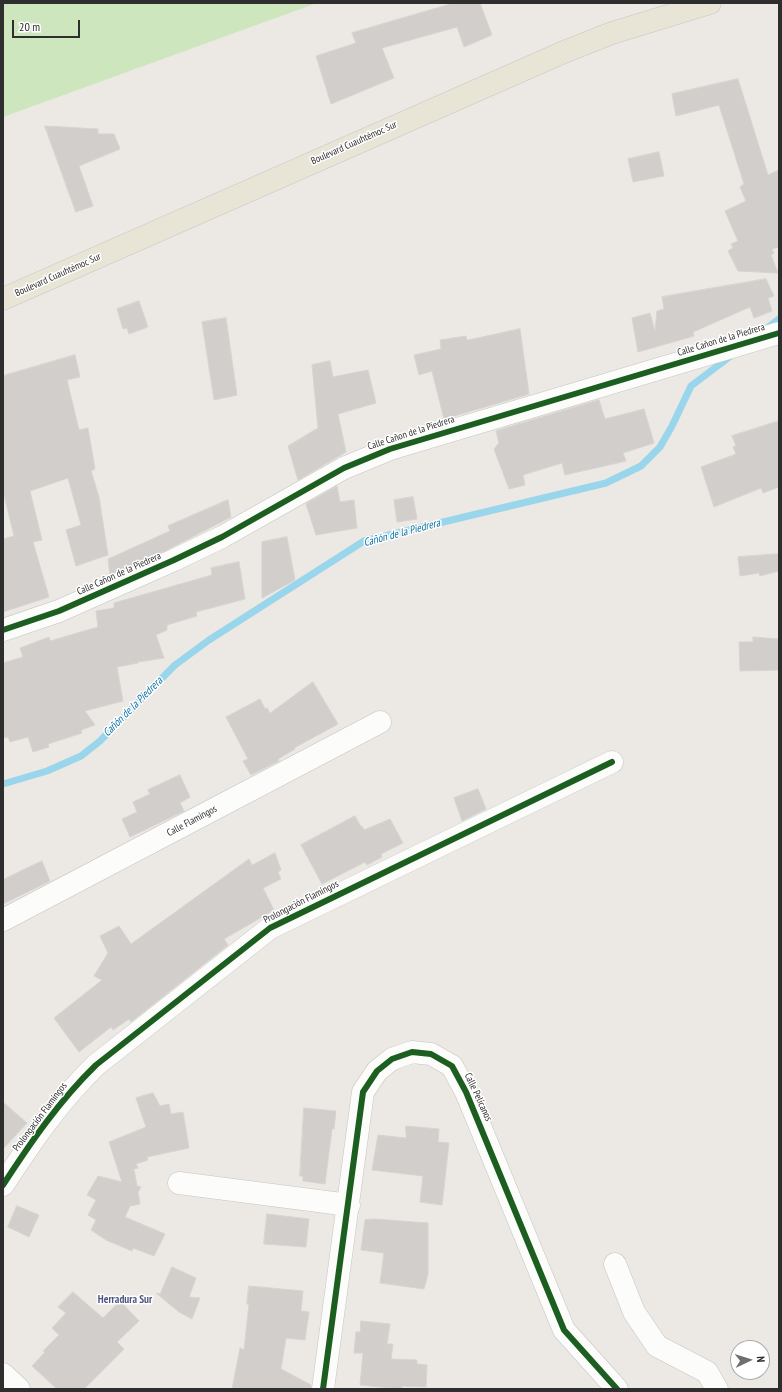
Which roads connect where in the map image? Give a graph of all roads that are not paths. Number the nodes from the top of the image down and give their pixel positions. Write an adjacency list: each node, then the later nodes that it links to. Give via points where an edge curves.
1 (710, 3): 2 (main road, Boulevard Cuauhtémoc Sur, via 612,33 564,52)
2 (3, 300)
3 (779, 333): 4 (street, Calle Cañon de la Piedrera, via 390,449 344,468 222,537 174,560 59,611)
4 (3, 630)
5 (380, 722): 7 (street, Calle Flamingos)
6 (612, 762): 9 (street, Prolongación Flamingos, via 270,928 96,1065 39,1131)
7 (3, 920)
8 (179, 1183): 10 (street)
9 (3, 1185)
10 (349, 1205): 14 (street, Calle Pelícanos); 15 (street, Calle Pelícanos, via 363,1092 376,1071 392,1059 412,1052 432,1054 452,1066 466,1092 564,1330)
11 (615, 1264): 16 (street, via 634,1312 657,1346 707,1372)
12 (3, 1374): 13 (street)
13 (19, 1389)
14 (323, 1389)
15 (617, 1389)
16 (717, 1389)

